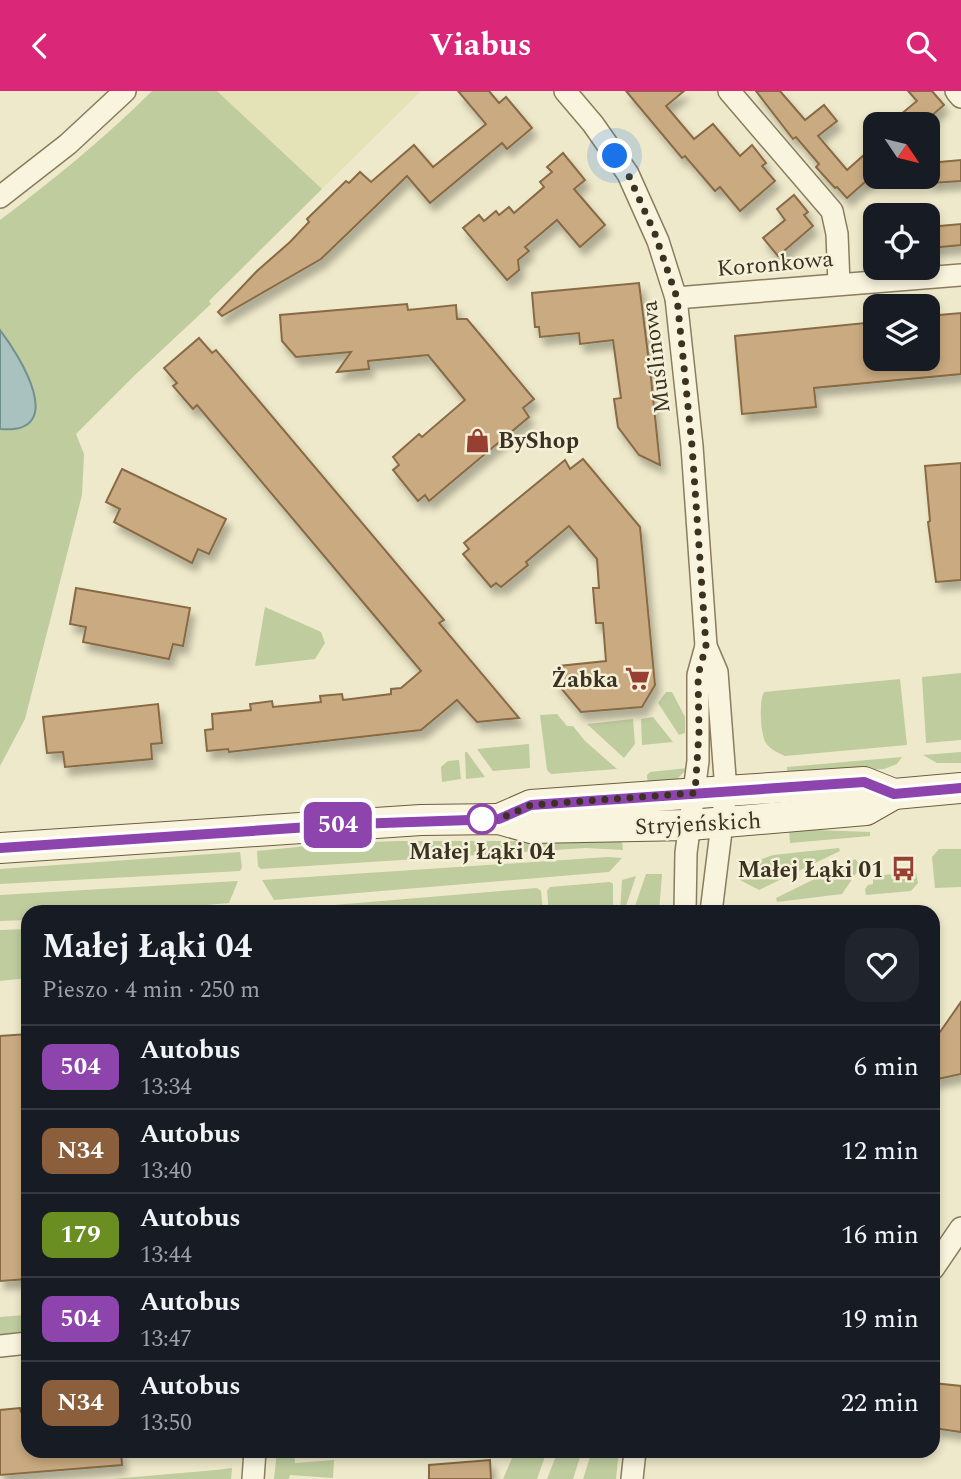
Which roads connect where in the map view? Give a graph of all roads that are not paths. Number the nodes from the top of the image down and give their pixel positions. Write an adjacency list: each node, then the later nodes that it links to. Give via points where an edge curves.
1 (125, 91): 6 (street, via 68,144)
2 (565, 91): 9 (street, Muślinowa, via 628,174)
3 (729, 91): 8 (street, via 832,211)
4 (956, 91): 5 (street)
5 (961, 97)
6 (3, 189)
7 (961, 275): 8 (street, Koronkowa)
8 (839, 284): 9 (street, Koronkowa)
9 (677, 298): 10 (street, Muślinowa)
10 (706, 646): 12 (street, Muślinowa, via 717,672); 13 (street, Muślinowa, via 698,675)
11 (961, 788): 14 (street, Stryjeńskich)
12 (726, 791): 13 (street, Stryjeńskich); 14 (street, Stryjeńskich, via 864,782); 16 (street, Muślinowa)
13 (695, 793): 15 (street, Stryjeńskich, via 531,805); 17 (street, Muślinowa)
14 (894, 794): 16 (street, Stryjeńskich, via 866,810)
15 (499, 819): 17 (street, Stryjeńskich, via 531,828); 18 (street, Stryjeńskich)
16 (723, 822): 17 (street, Stryjeńskich); 20 (street, Muślinowa)
17 (690, 825): 19 (street, Muślinowa)
18 (0, 848)
19 (685, 905)
20 (712, 905)
21 (961, 1228): 22 (street)
22 (940, 1259)
23 (21, 1344): 24 (street)
24 (0, 1346)
25 (254, 1458): 27 (street)
26 (634, 1458): 28 (street)
27 (253, 1479)
28 (632, 1479)

